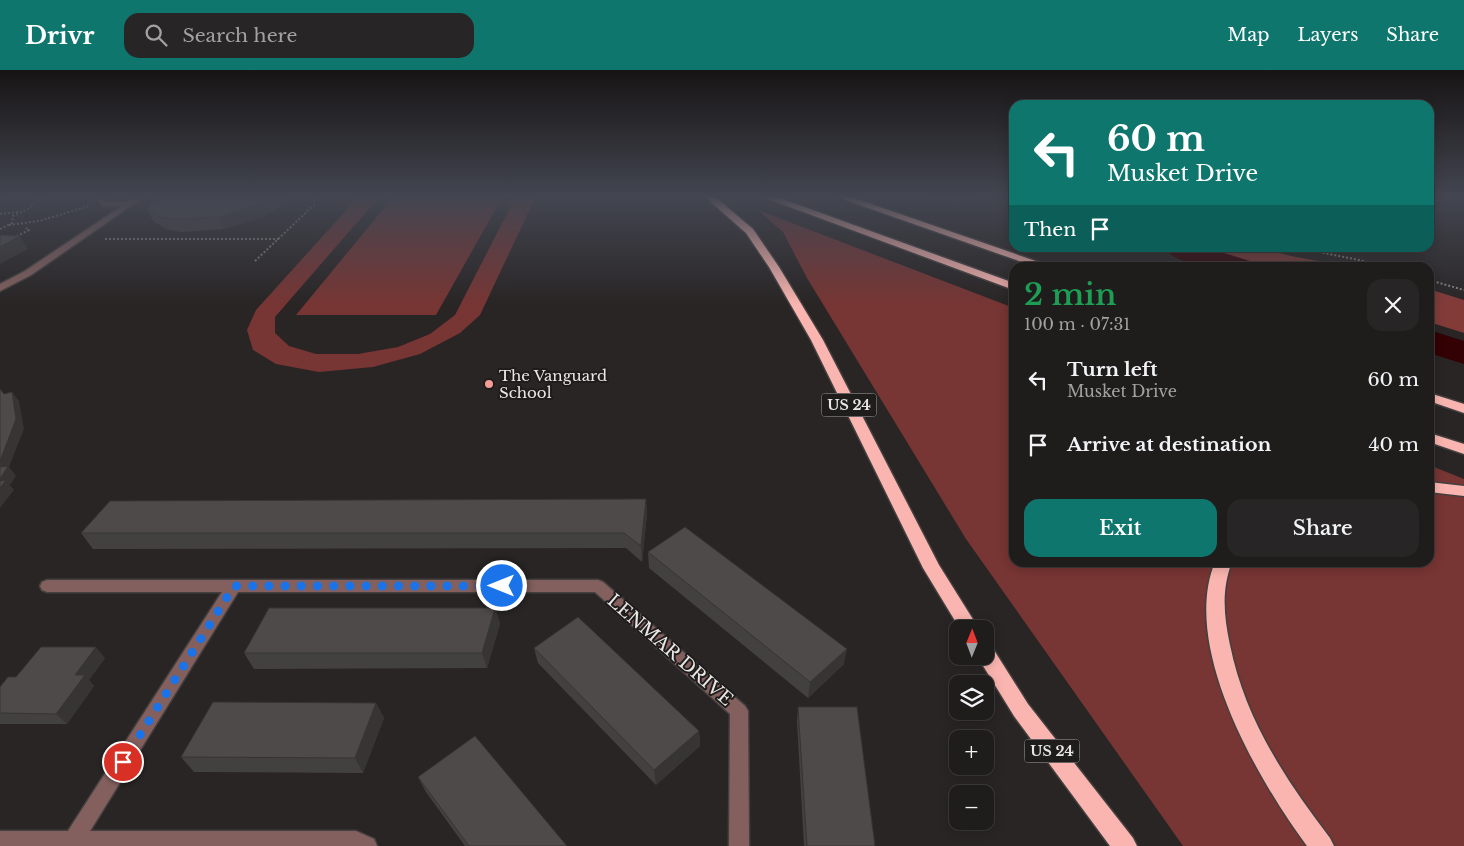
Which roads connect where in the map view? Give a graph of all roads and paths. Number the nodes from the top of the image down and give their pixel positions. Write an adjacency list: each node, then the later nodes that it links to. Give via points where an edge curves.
1 (25, 232): 7 (path)
2 (87, 232): 8 (street)
3 (286, 232): 9 (path)
4 (751, 232): 29 (highway, US 24, via 817,340 932,568)
5 (863, 232): 15 (highway)
6 (945, 232): 12 (highway)
7 (11, 239)
8 (77, 239): 9 (path); 16 (street)
9 (279, 239): 11 (path)
10 (1319, 252): 13 (path)
11 (255, 262)
12 (1033, 262)
13 (1367, 262)
14 (1434, 281): 17 (path)
15 (1009, 285)
16 (0, 288)
17 (1464, 290)
18 (1434, 390): 20 (highway)
19 (1434, 399): 21 (highway)
20 (1464, 400)
21 (1464, 409)
22 (1434, 438): 23 (highway)
23 (1464, 449)
24 (1434, 488): 25 (highway)
25 (1464, 491)
26 (1222, 567): 36 (highway, via 1215,592 1215,616 1224,671 1250,735 1271,774)
27 (48, 586): 28 (street, LENMAR DRIVE)
28 (234, 586): 32 (street); 34 (street, LENMAR DRIVE, via 598,586 738,711)
29 (964, 620)
30 (993, 665): 35 (highway, US 24, via 1021,710)
31 (0, 842): 32 (street)
32 (72, 842): 33 (street, via 356,840)
33 (367, 846)
34 (739, 846)
35 (1125, 846)
36 (1322, 846)

